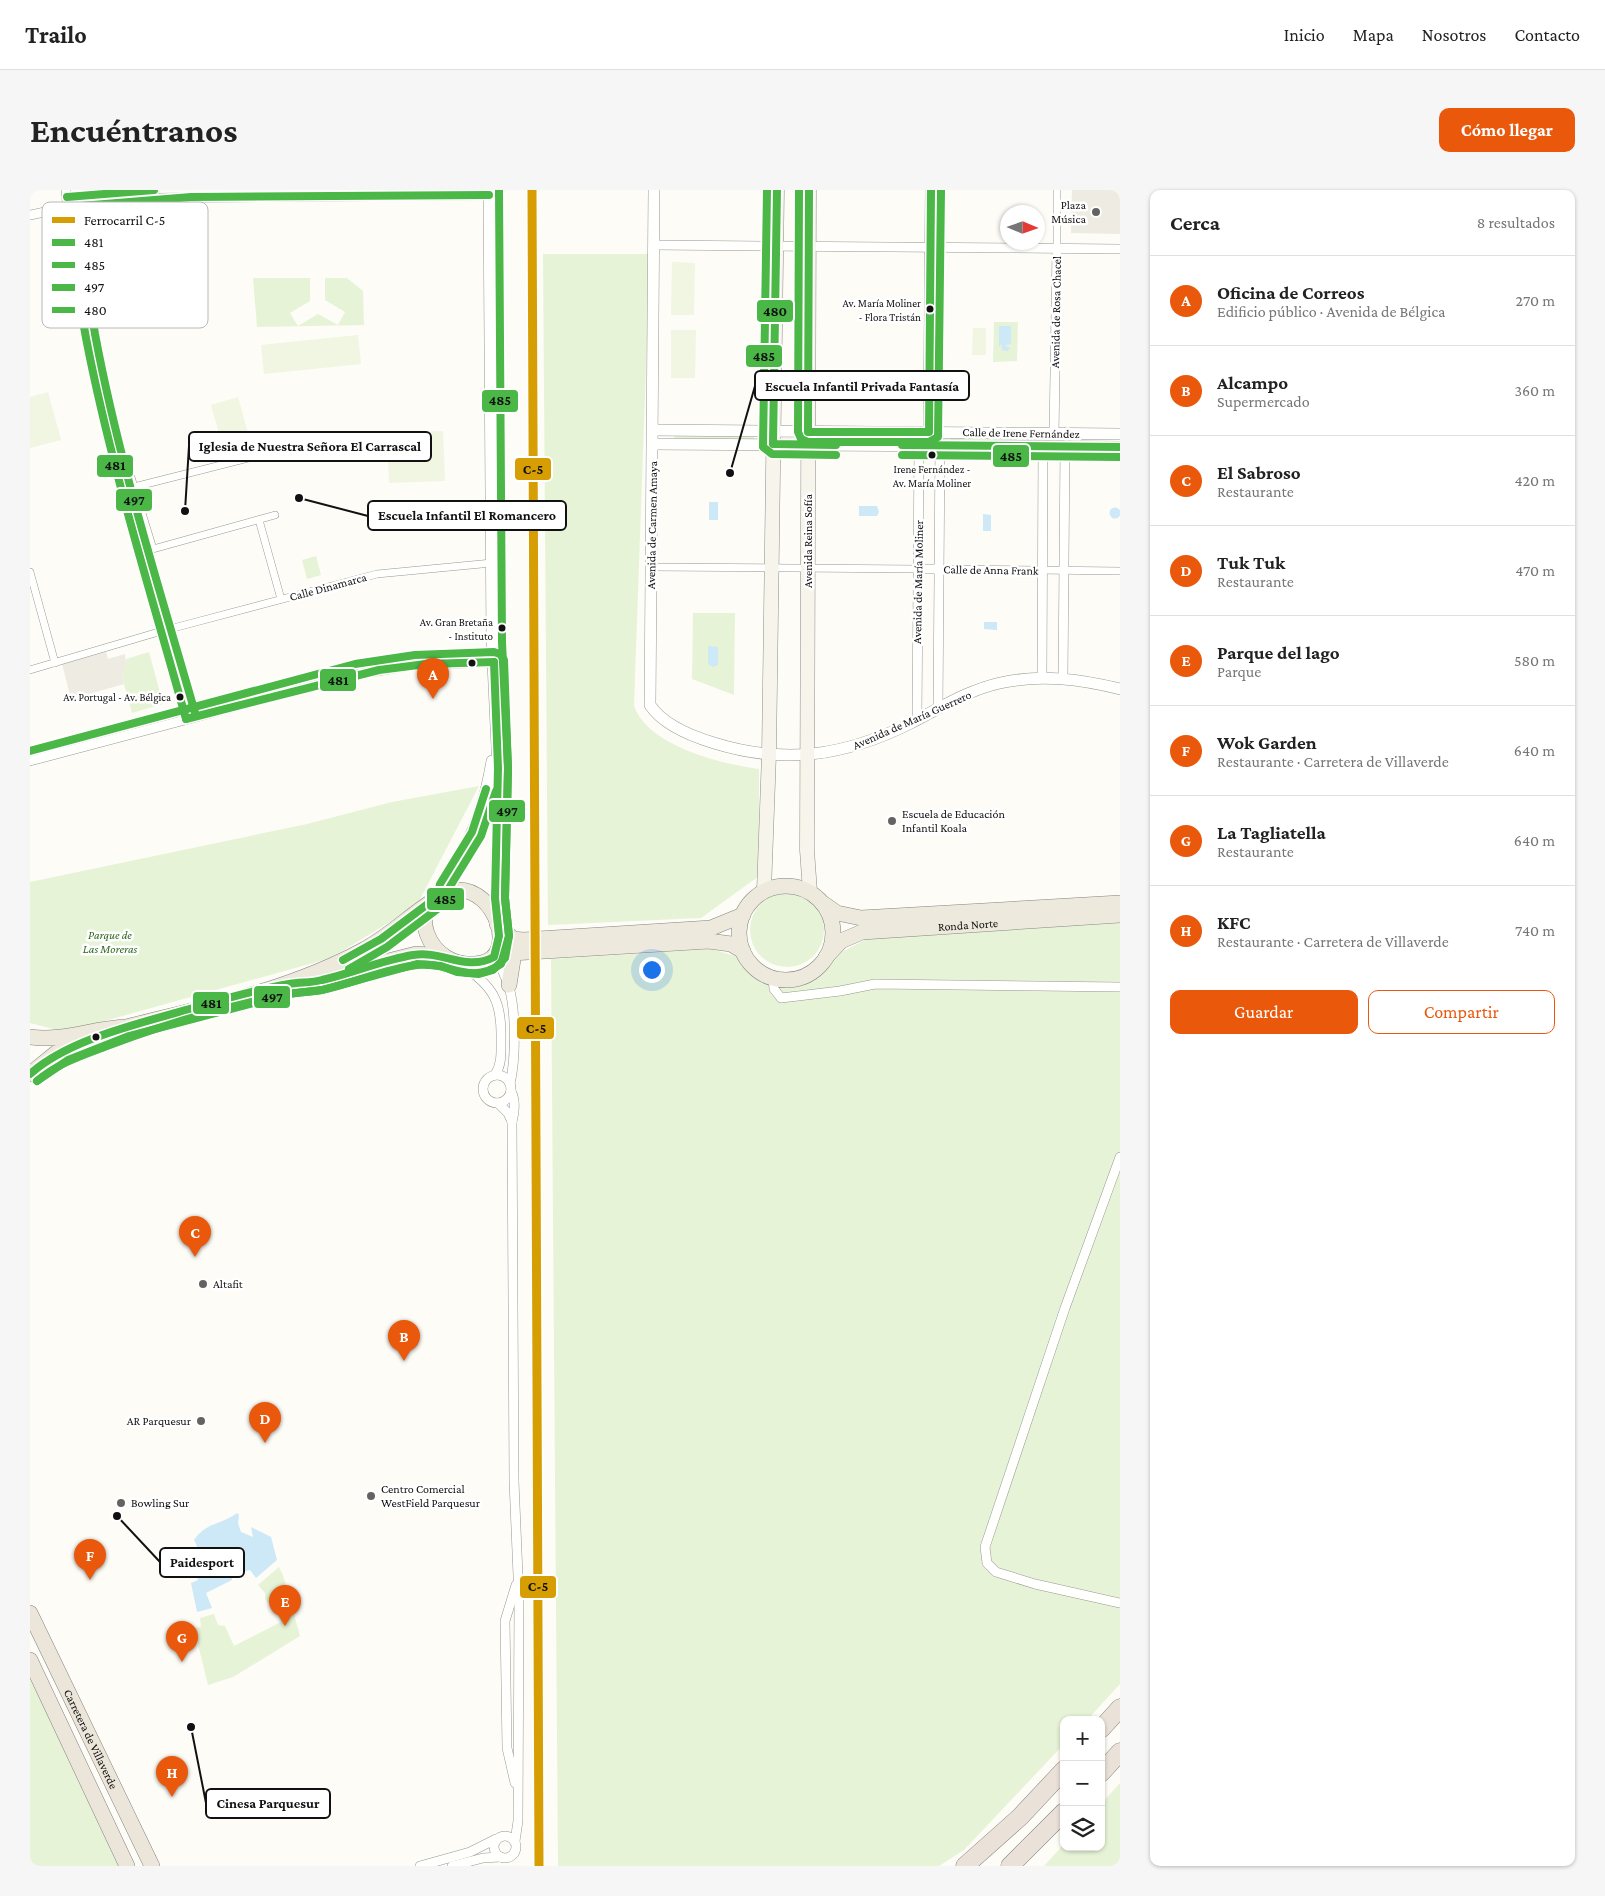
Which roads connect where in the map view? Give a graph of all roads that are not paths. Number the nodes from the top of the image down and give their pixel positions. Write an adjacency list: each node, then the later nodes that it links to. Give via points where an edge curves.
1 (654, 190): 9 (street, Avenida de Carmen Amaya)
2 (776, 190): 10 (main road)
3 (809, 190): 11 (main road, Avenida Reina Sofía)
4 (931, 190): 12 (street)
5 (1057, 190): 13 (street, Avenida de Rosa Chacel)
6 (287, 193): 7 (street); 8 (street)
7 (489, 193): 33 (street)
8 (117, 202)
9 (654, 245): 10 (street); 16 (street, Avenida de Carmen Amaya)
10 (776, 246): 11 (street); 20 (main road)
11 (808, 246): 12 (street); 21 (main road, Avenida Reina Sofía)
12 (931, 248): 13 (street); 17 (street)
13 (1057, 248): 14 (street); 18 (street, Avenida de Rosa Chacel)
14 (1120, 249)
15 (85, 328): 29 (street, via 98,400)
16 (653, 430): 20 (street, Calle de Irene Fernández); 22 (street, Avenida de Carmen Amaya)
17 (929, 432): 18 (street, Calle de Irene Fernández); 21 (street, Calle de Irene Fernández)
18 (1054, 434): 19 (street, Calle de Irene Fernández)
19 (1120, 434)
20 (773, 438): 21 (street, Calle de Irene Fernández); 22 (street, Calle de Irene Fernández); 35 (main road)
21 (808, 438): 23 (street, Calle de Irene Fernández); 36 (main road, Avenida Reina Sofía)
22 (653, 444): 34 (street, Avenida de Carmen Amaya)
23 (919, 445): 24 (street, Calle de Irene Fernández); 37 (street, Avenida de María Moliner)
24 (940, 445): 25 (street, Calle de Irene Fernández); 38 (street, Avenida de María Moliner)
25 (1043, 446): 26 (street, Calle de Irene Fernández); 39 (street)
26 (1064, 447): 27 (street, Calle de Irene Fernández); 40 (street)
27 (1120, 447)
28 (264, 454): 30 (street)
29 (120, 480): 30 (street, via 131,477); 44 (street)
30 (134, 487): 32 (street, via 153,549)
31 (275, 515): 32 (street)
32 (258, 520): 43 (street, Calle Dinamarca)
33 (492, 563): 43 (street, Calle Dinamarca, via 377,574); 45 (street)
34 (652, 567): 35 (street, Calle de Anna Frank); 55 (street, Avenida de Carmen Amaya, via 650,705 658,716 699,738 739,750)
35 (772, 568): 36 (street, Calle de Anna Frank); 55 (main road)
36 (808, 568): 37 (street, Calle de Anna Frank); 56 (main road, Avenida Reina Sofía)
37 (918, 569): 38 (street, Calle de Anna Frank); 53 (street, Avenida de María Moliner)
38 (939, 569): 39 (street, Calle de Anna Frank); 51 (street, Avenida de María Moliner)
39 (1042, 570): 40 (street, Calle de Anna Frank); 48 (street)
40 (1064, 570): 41 (street, Calle de Anna Frank); 49 (street)
41 (1120, 571)
42 (30, 572): 46 (street)
43 (282, 599): 44 (street)
44 (162, 632): 46 (street); 52 (street)
45 (494, 662): 52 (street, via 426,664 379,670); 54 (street)
46 (55, 663): 47 (street)
47 (30, 670)
48 (1042, 678): 49 (street, Avenida de María Guerrero); 51 (street, Avenida de María Guerrero, via 1000,683)
49 (1063, 678): 50 (street, Avenida de María Guerrero)
50 (1120, 689)
51 (938, 708): 53 (street, Avenida de María Guerrero)
52 (186, 719): 58 (street)
53 (917, 720): 56 (street, Avenida de María Guerrero, via 866,743)
54 (497, 737): 61 (street, via 488,784 475,826); 66 (street)
55 (769, 754): 57 (street, Avenida de Carmen Amaya); 59 (main road)
56 (808, 754): 57 (street, Avenida de María Guerrero); 60 (main road, Avenida Reina Sofía)
57 (791, 755)
58 (30, 762)
59 (764, 891): 60 (main road, Ronda Norte, via 787,885); 64 (main road, via 755,897)
60 (810, 892): 63 (main road, Ronda Norte)
61 (434, 899): 66 (main road, via 457,890 472,892 489,904); 71 (main road, via 425,918 425,930 432,946); 73 (main road, via 367,948)
62 (1120, 903): 63 (main road, Ronda Norte, via 861,918 837,913)
63 (824, 904): 70 (main road, Ronda Norte, via 833,930 832,944)
64 (743, 915): 66 (main road, via 711,928 523,940 513,939); 67 (main road, via 740,940)
65 (1120, 915): 70 (main road, Ronda Norte, via 862,932 842,941)
66 (497, 921): 69 (main road, via 499,940)
67 (743, 951): 68 (main road, via 731,944 709,941); 72 (main road, via 755,968)
68 (514, 953): 69 (main road); 74 (main road)
69 (496, 954): 71 (main road, via 480,964); 74 (street)
70 (826, 957): 72 (main road, Ronda Norte, via 803,977)
71 (449, 958): 73 (main road, via 423,954 320,980); 79 (street, via 482,980 498,1003 501,1054)
72 (773, 978): 75 (street, via 774,989 781,998 875,984)
73 (285, 984): 76 (main road)
74 (509, 985): 80 (street, via 513,1021)
75 (1120, 987)
76 (126, 1027): 77 (main road, via 53,1038); 78 (main road, via 56,1053)
77 (30, 1037)
78 (30, 1074)
79 (495, 1075): 80 (street, via 503,1077); 81 (street, via 485,1082 483,1091 487,1099)
80 (511, 1087): 81 (street, via 506,1099); 82 (street, via 514,1101)
81 (498, 1103): 82 (street)
82 (512, 1122): 84 (street)
83 (1120, 1157): 85 (street, via 1065,1308 985,1547 987,1563 996,1572)
84 (517, 1582): 93 (street); 93 (street, via 505,1621 507,1748)
85 (1120, 1603)
86 (30, 1613): 99 (highway, Carretera de Villaverde)
87 (30, 1660): 98 (highway, Carretera de Villaverde)
88 (1120, 1708): 89 (highway)
89 (1105, 1725)
90 (1120, 1752): 91 (highway)
91 (1105, 1769)
92 (1060, 1774): 102 (highway, via 1020,1817)
93 (518, 1798): 96 (street)
94 (1060, 1816): 103 (highway)
95 (496, 1839): 96 (street, via 506,1835); 97 (street, via 494,1850); 100 (street, via 474,1851)
96 (515, 1841): 97 (street, via 517,1847 513,1855)
97 (500, 1857): 101 (street)
98 (127, 1866)
99 (152, 1866)
100 (420, 1866)
101 (452, 1866)
102 (965, 1866)
103 (1010, 1866)

